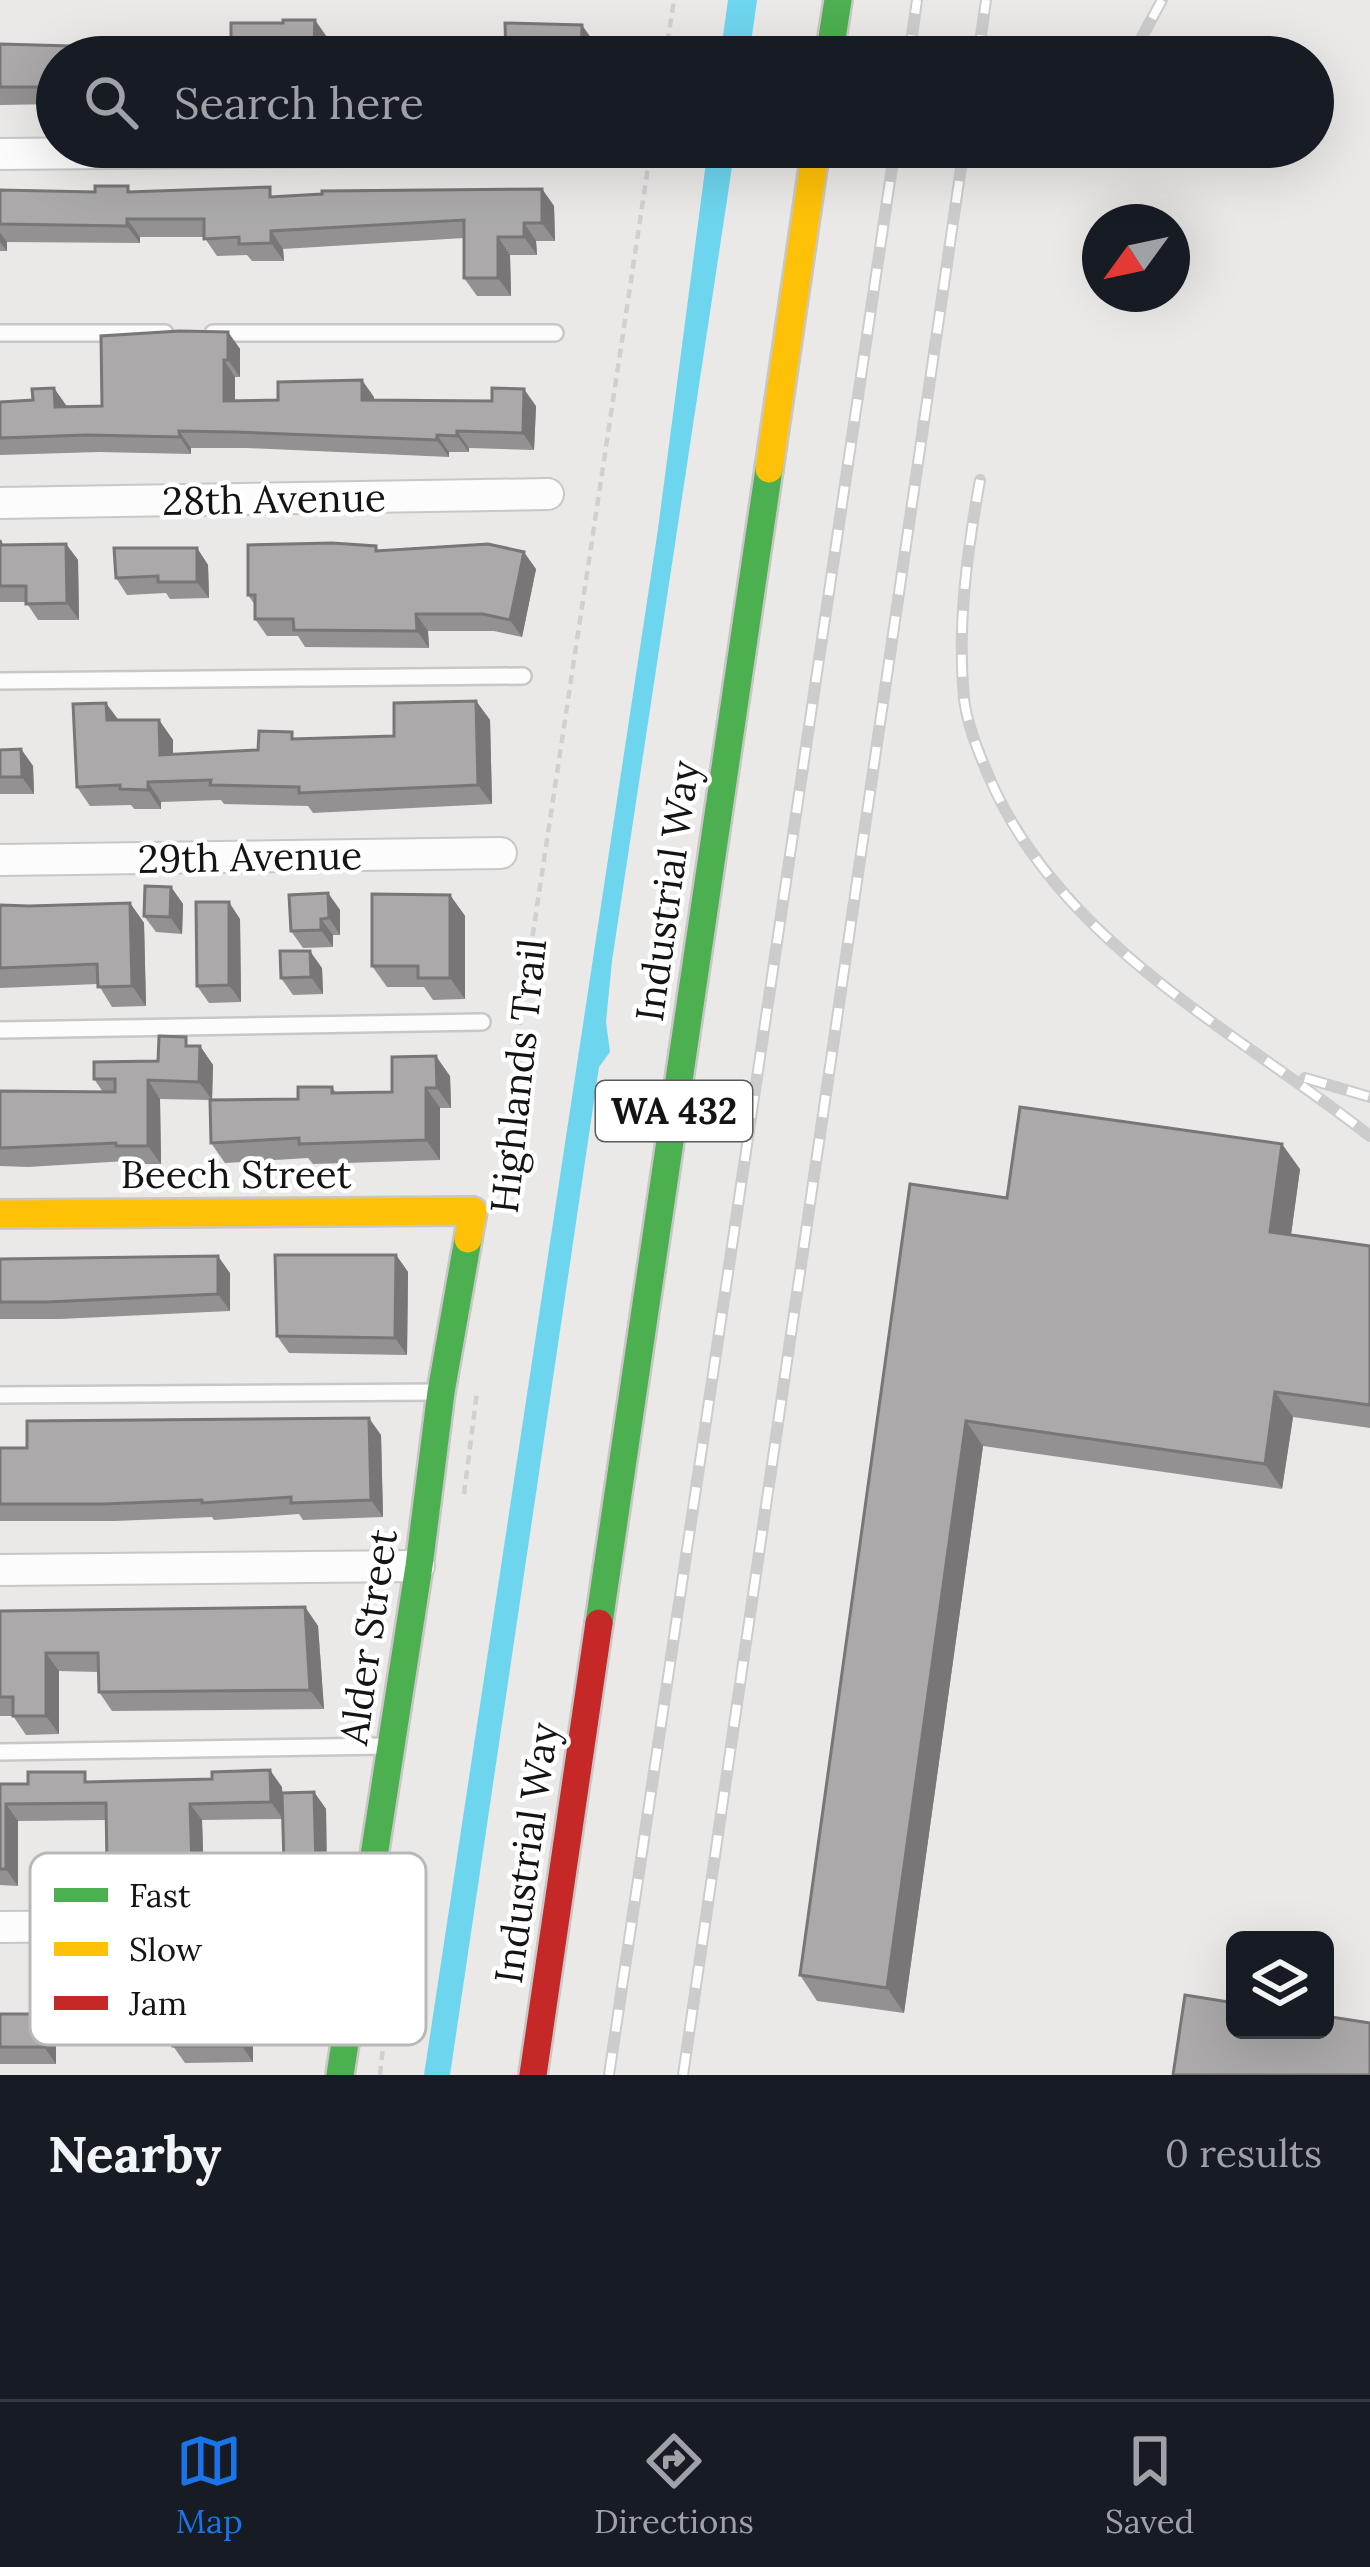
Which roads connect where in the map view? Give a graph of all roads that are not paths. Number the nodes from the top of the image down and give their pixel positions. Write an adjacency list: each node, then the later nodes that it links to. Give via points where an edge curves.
1 (838, 0): 2 (main road)
2 (833, 36)
3 (0, 154): 4 (street)
4 (36, 154)
5 (813, 168): 29 (main road, Industrial Way / WA 432)
6 (555, 332): 7 (lane)
7 (0, 333)
8 (548, 494): 9 (street, 28th Avenue)
9 (0, 503)
10 (523, 676): 11 (lane)
11 (0, 682)
12 (501, 853): 13 (street, 29th Avenue)
13 (0, 860)
14 (482, 1022): 15 (lane)
15 (0, 1030)
16 (473, 1211): 17 (main road, Beech Street); 18 (main road, Alder Street)
17 (0, 1214)
18 (441, 1392): 19 (lane); 20 (main road, Alder Street)
19 (0, 1395)
20 (419, 1566): 21 (street); 22 (main road, Alder Street)
21 (0, 1570)
22 (391, 1746): 23 (lane); 24 (main road, Alder Street)
23 (0, 1752)
24 (374, 1853)
25 (0, 1927): 26 (street)
26 (30, 1927)
27 (345, 2045): 28 (main road, Alder Street)
28 (340, 2075)
29 (533, 2075)

